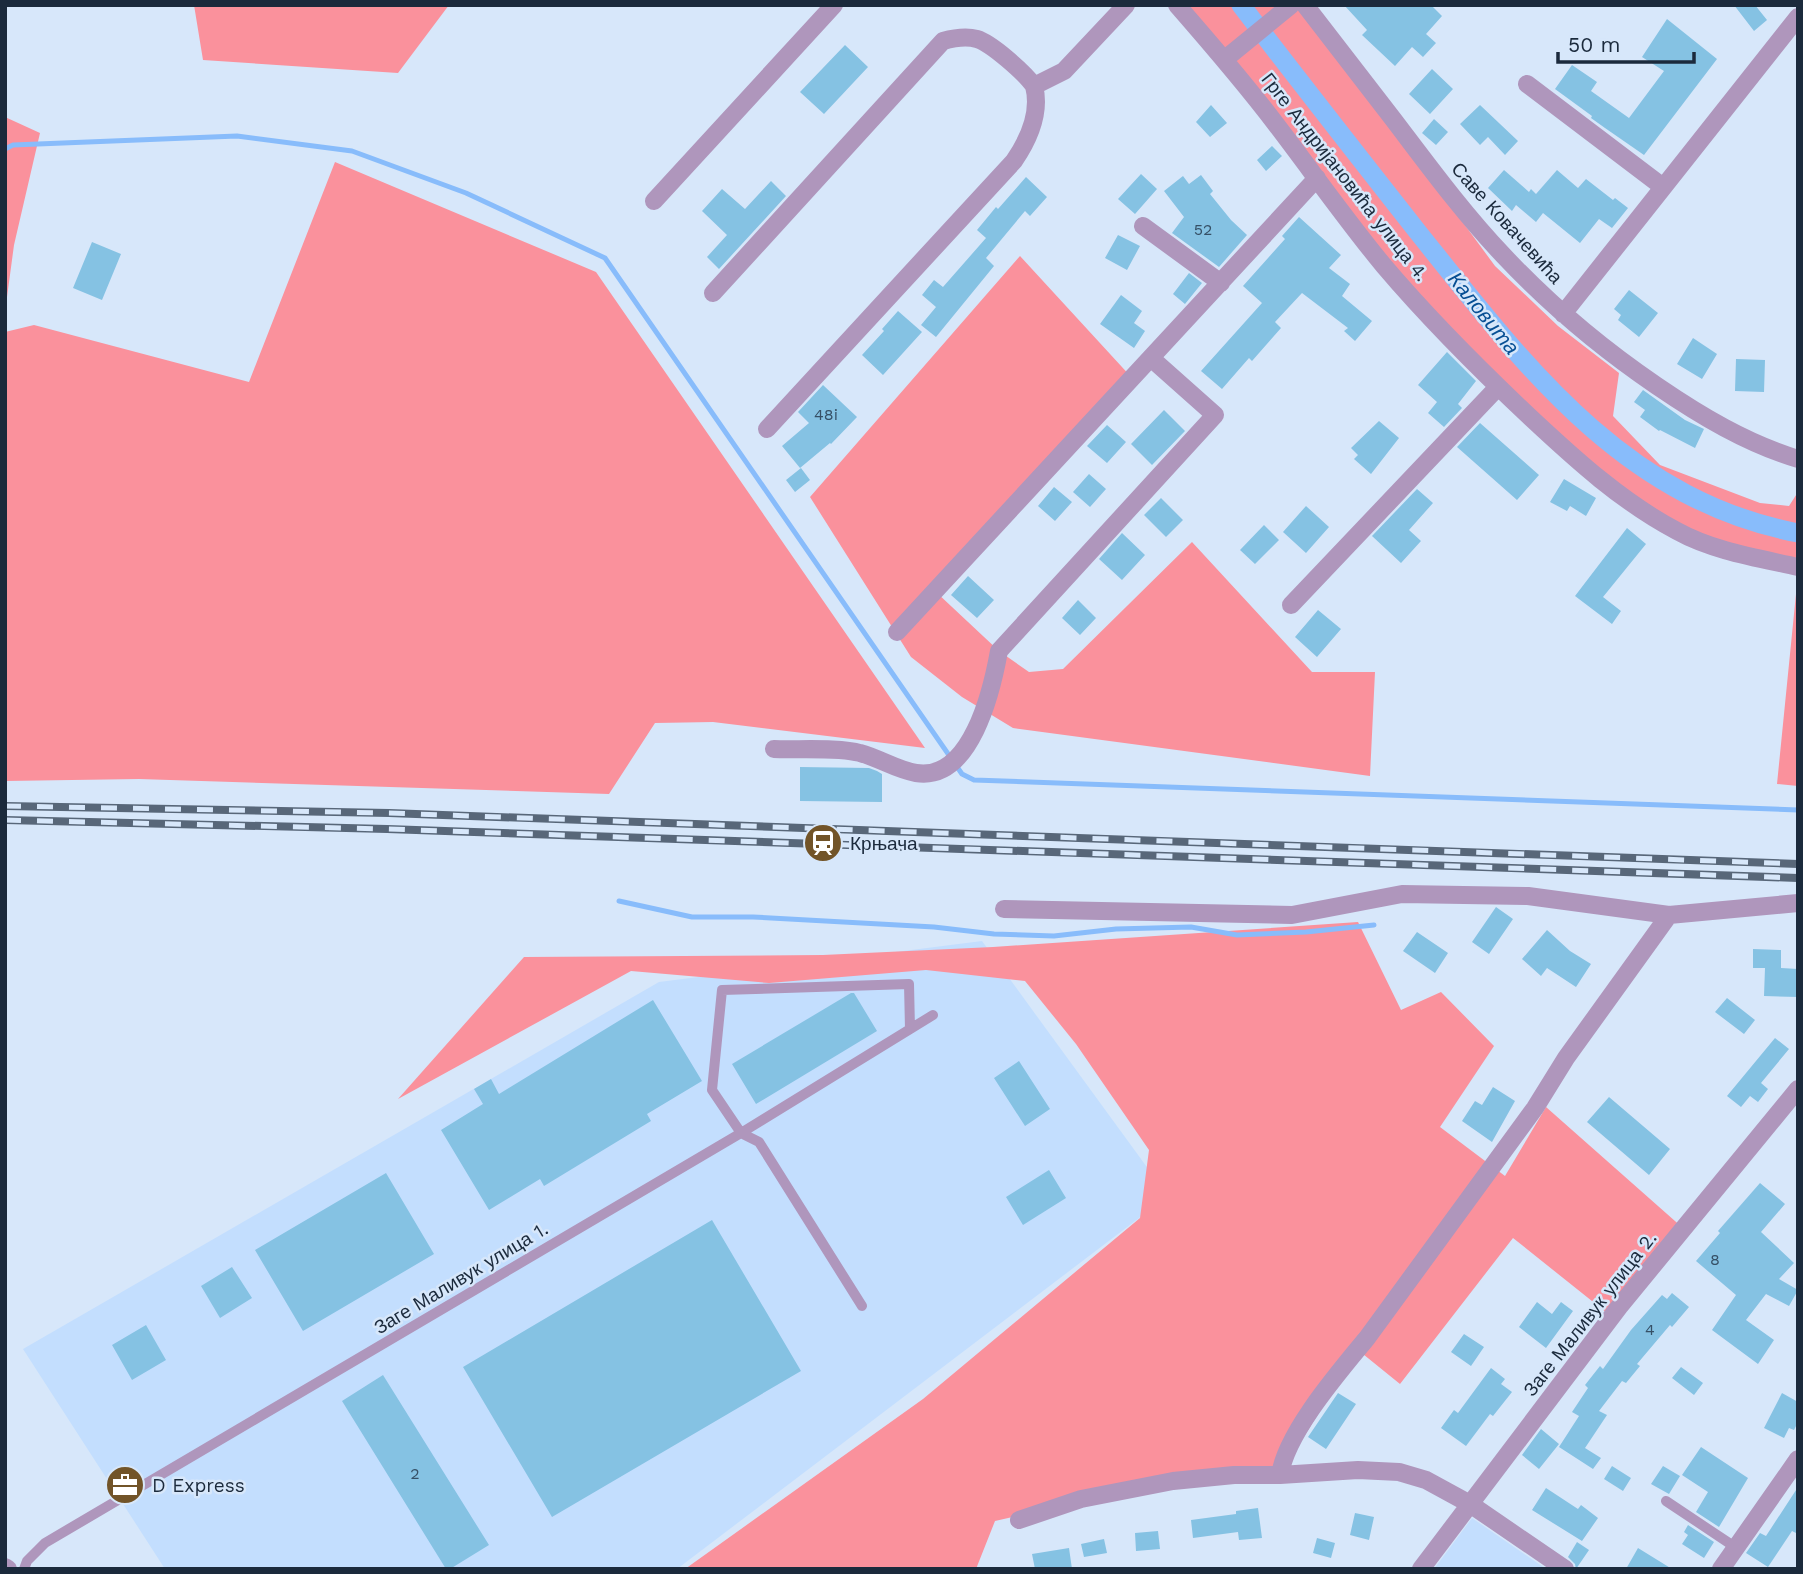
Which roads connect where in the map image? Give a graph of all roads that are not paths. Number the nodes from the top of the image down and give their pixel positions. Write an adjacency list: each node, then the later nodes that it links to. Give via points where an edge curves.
1 (834, 5): 11 (street)
2 (1126, 5): 8 (street, via 1063,71)
3 (1177, 5): 6 (street, Грге Андријановића улица 4.)
4 (1294, 6): 6 (street); 15 (street, Саве Ковачевића, via 1501,253)
5 (1798, 17): 10 (street)
6 (1225, 59): 9 (street, Грге Андријановића улица 4.)
7 (1527, 84): 10 (street)
8 (1034, 86): 14 (street, via 982,41 943,41); 18 (street, via 1035,115 1014,161)
9 (1317, 178): 13 (street); 17 (street, Грге Андријановића улица 4., via 1383,265)
10 (1663, 187): 15 (street)
11 (654, 201)
12 (1143, 226): 13 (street)
13 (1221, 283): 16 (street)
14 (713, 293)
15 (1563, 314): 19 (street, Саве Ковачевића, via 1691,410)
16 (1152, 359): 22 (street); 23 (street, via 1216,415 999,651 992,691 962,751 944,768 916,773 858,752)
17 (1498, 387): 20 (street, Грге Андријановића улица 4., via 1609,487 1651,516 1708,544); 21 (street)
18 (767, 429)
19 (1798, 459)
20 (1798, 567)
21 (1291, 605)
22 (897, 632)
23 (774, 749)
24 (1798, 903): 26 (street)
25 (1004, 909): 26 (street, via 1292,915 1402,894 1528,896)
26 (1669, 915): 33 (street, via 1535,1108 1323,1396 1293,1440)
27 (933, 1015): 28 (lane, Заге Маливук улица 1.)
28 (909, 1029): 30 (lane, Заге Маливук улица 1.); 30 (lane, via 909,984 722,990 712,1090)
29 (1798, 1089): 35 (street, Заге Маливук улица 2., via 1619,1307)
30 (741, 1133): 31 (lane, via 758,1142); 38 (lane, Заге Маливук улица 1., via 45,1543)
31 (862, 1306)
32 (1798, 1459): 37 (street)
33 (1280, 1475): 35 (street, via 1399,1472 1426,1480); 36 (street, via 1173,1481 1081,1499)
34 (1666, 1501): 37 (lane)
35 (1470, 1504): 39 (street, Заге Маливук улица 2.); 40 (street)
36 (1019, 1520)
37 (1735, 1547): 41 (street)
38 (23, 1569)
39 (1421, 1569)
40 (1565, 1569)
41 (1721, 1569)

